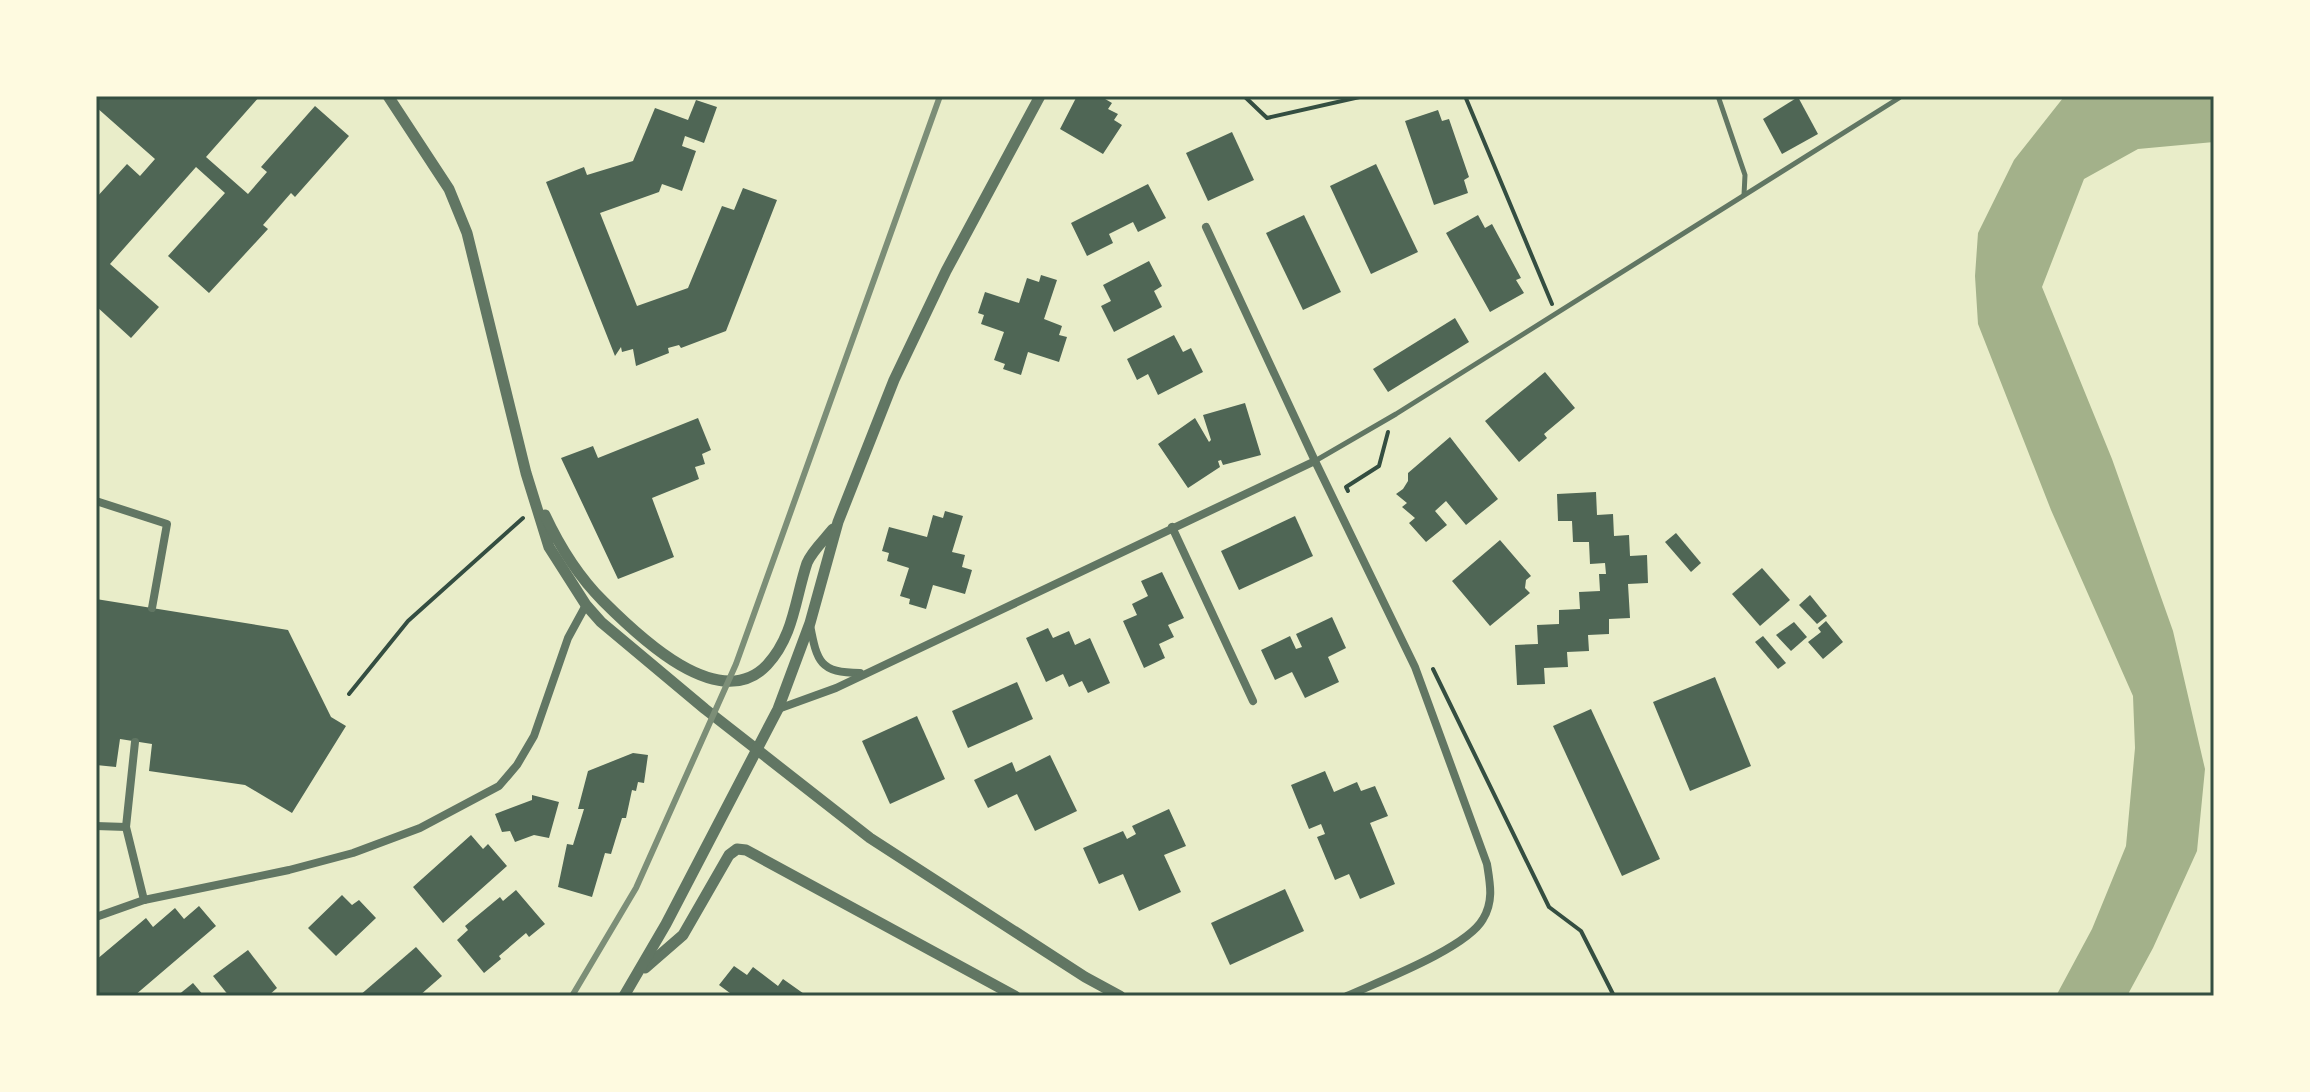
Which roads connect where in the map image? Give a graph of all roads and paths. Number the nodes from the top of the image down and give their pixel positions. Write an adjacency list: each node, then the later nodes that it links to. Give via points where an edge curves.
1 (388, 96): 13 (street, via 449,189 467,233)
2 (1040, 96): 17 (street, via 894,380)
3 (1244, 96): 4 (path, via 1267,118)
4 (1364, 96)
5 (1465, 96): 10 (path)
6 (1718, 96): 8 (lane, via 1745,175)
7 (1899, 98): 8 (lane)
8 (1744, 196): 10 (lane)
9 (1206, 227): 12 (street)
10 (1556, 314): 11 (lane)
11 (1396, 414): 12 (lane); 15 (path, via 1379,466 1346,487)
12 (1315, 461): 18 (street); 36 (street, via 1415,667 1476,830 1492,891 1482,922 1454,945)
13 (526, 473): 16 (street); 17 (street, via 565,552 601,600 658,651 720,682 746,680 770,663 792,625 808,560)
14 (96, 501): 20 (street, via 167,524)
15 (1353, 501)
16 (536, 505): 19 (street, via 549,547); 24 (path, via 408,621)
17 (838, 522): 21 (street)
18 (1172, 527): 23 (street); 25 (street)
19 (586, 605): 30 (street, via 568,638 534,736 499,786 420,828 353,853); 35 (street, via 705,709 870,838)
20 (152, 608)
21 (810, 623): 23 (street, via 815,652 824,665 836,673); 26 (street)
22 (1429, 660): 37 (path, via 1549,907 1581,931)
23 (865, 673): 26 (street)
24 (349, 694)
25 (1253, 701)
26 (778, 709): 32 (street)
27 (135, 742): 29 (street)
28 (96, 826): 29 (street)
29 (126, 827): 30 (street)
30 (144, 900): 31 (street)
31 (96, 917)
32 (635, 976): 33 (street); 34 (street, via 683,935 737,849)
33 (624, 996)
34 (1015, 996)
35 (1120, 996)
36 (1347, 996)
37 (1614, 996)

